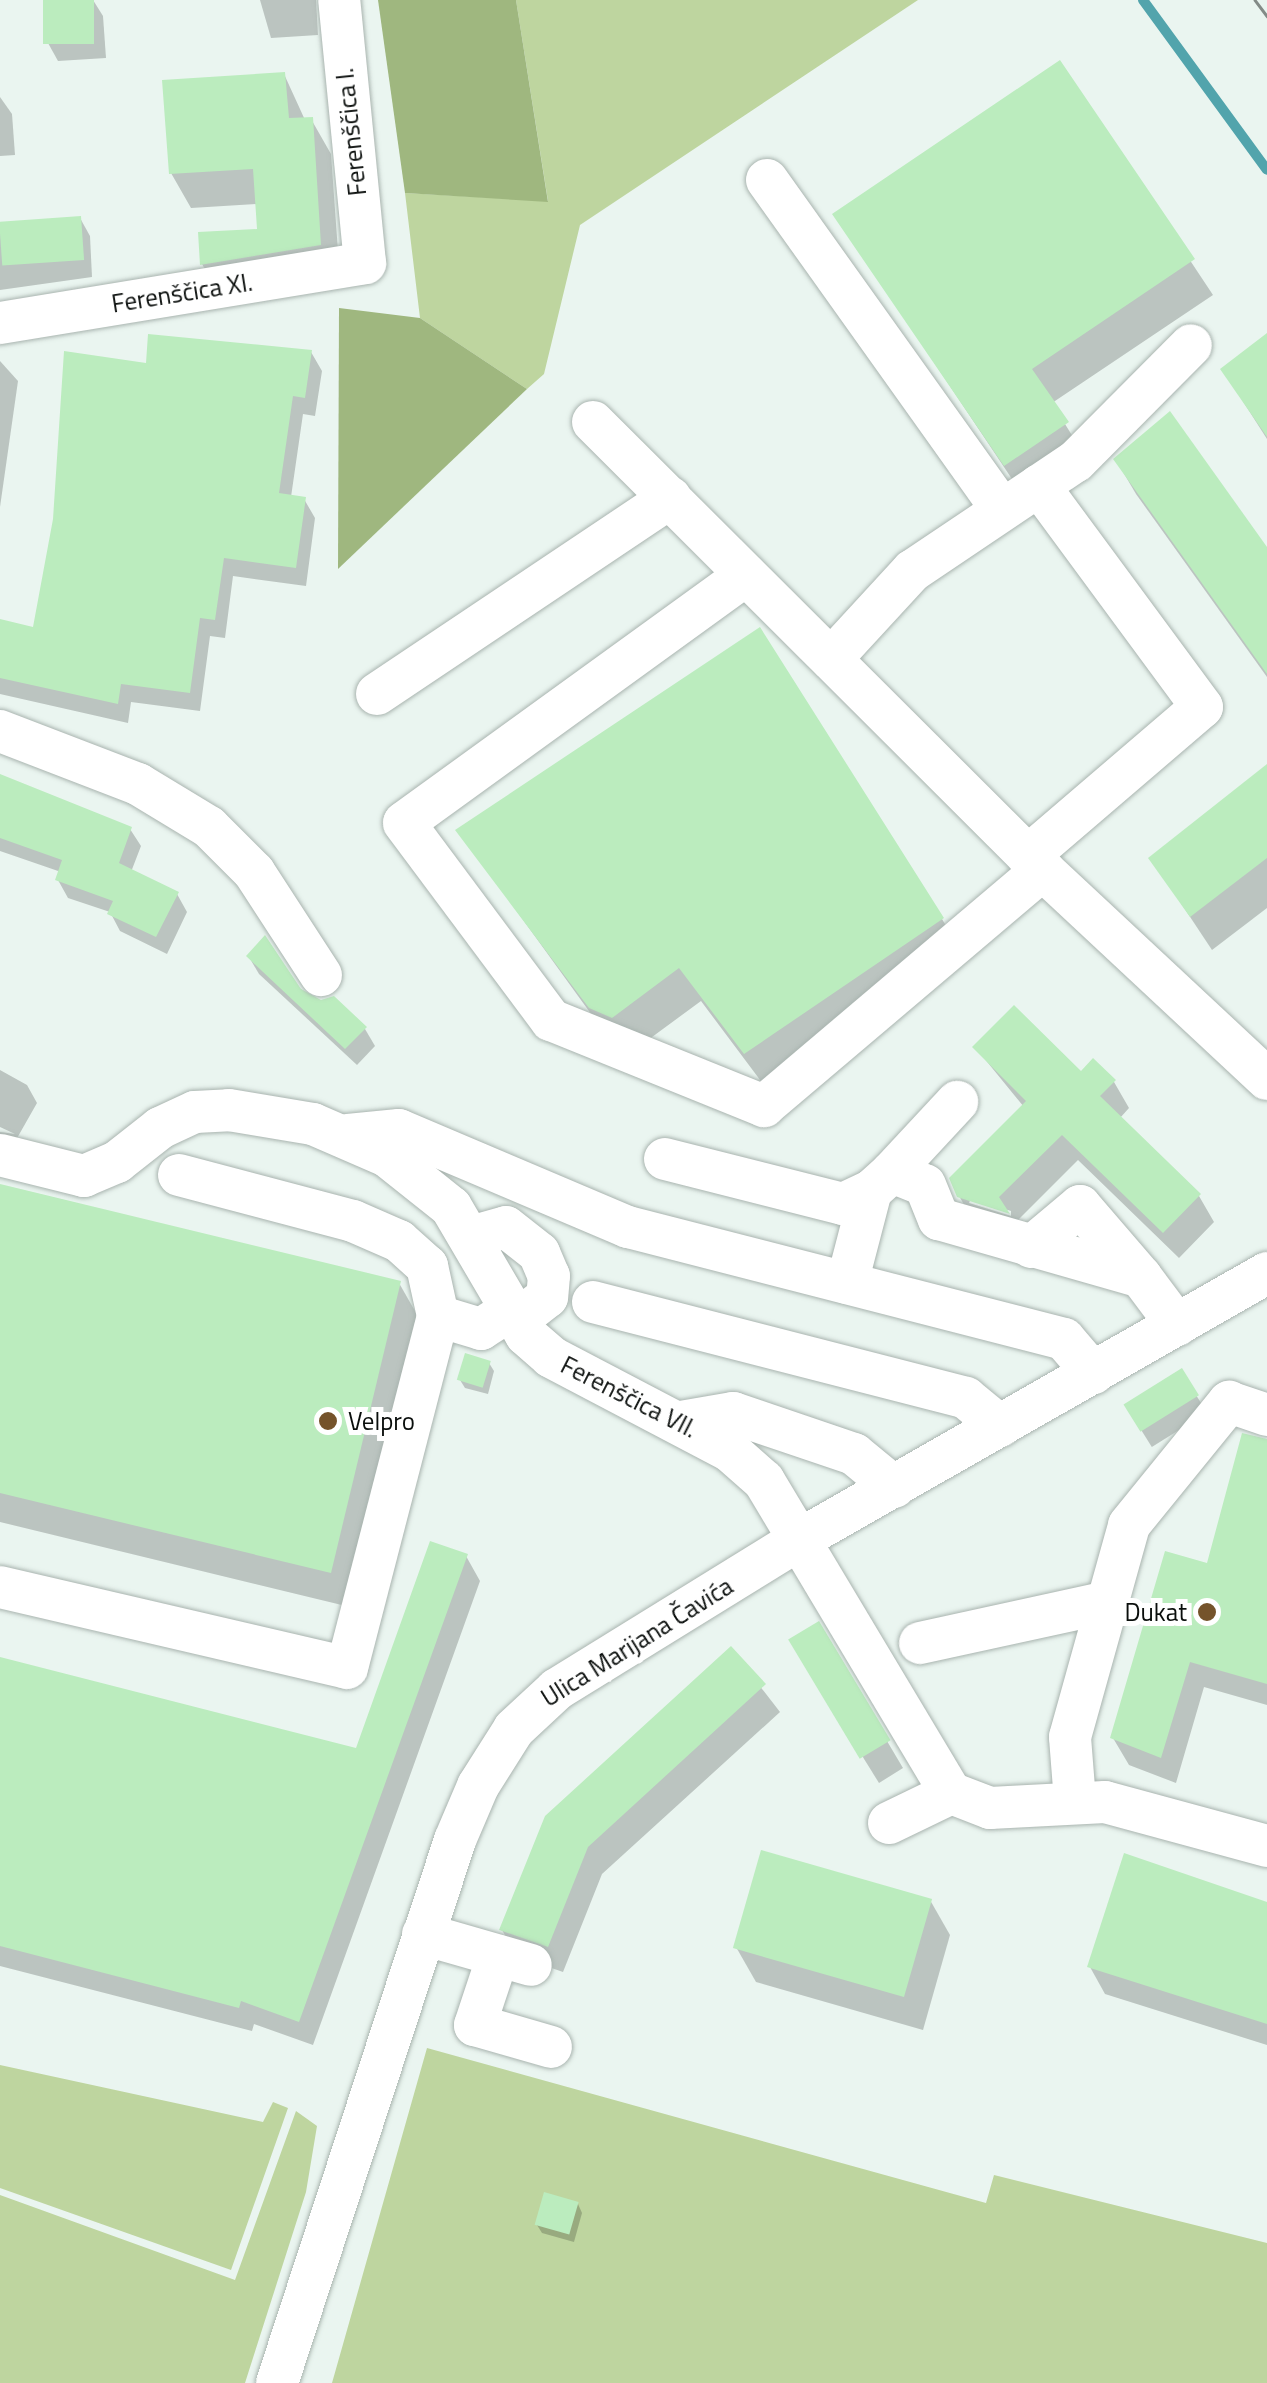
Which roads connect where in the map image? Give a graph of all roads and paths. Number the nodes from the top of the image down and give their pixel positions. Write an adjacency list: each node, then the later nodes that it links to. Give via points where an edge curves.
1 (339, 0): 3 (street, Ferenščica I.)
2 (767, 180): 9 (street)
3 (365, 263): 4 (street, Ferenščica XI.)
4 (0, 323)
5 (1191, 346): 7 (street, via 1076,460)
6 (594, 422): 8 (street)
7 (1039, 486): 9 (street); 14 (street, via 1202,707)
8 (670, 498): 10 (street); 12 (street)
9 (1002, 510): 11 (street, via 912,572)
10 (746, 575): 11 (street); 14 (street, via 404,822 551,1020 764,1106)
11 (831, 659): 14 (street)
12 (377, 694)
13 (0, 731): 15 (street, via 138,784 209,827 254,872)
14 (1036, 862): 16 (street)
15 (321, 975)
16 (1260, 1057)
17 (957, 1102): 22 (street)
18 (346, 1135): 19 (street, Ferenščica VII., via 258,1110 229,1110 195,1112 84,1176); 24 (street, via 399,1130 628,1227); 27 (street, Ferenščica VII., via 419,1178 471,1237)
19 (0, 1154)
20 (666, 1159): 22 (street, via 843,1204)
21 (179, 1176): 26 (street, via 354,1221 400,1241 427,1266)
22 (882, 1182): 24 (street); 28 (street, via 926,1185 939,1219 1141,1277)
23 (1267, 1273): 28 (street, Ulica Marijana Čavića)
24 (847, 1283): 29 (street, via 1064,1340)
25 (594, 1302): 32 (street, via 966,1398)
26 (438, 1316): 27 (street, via 482,1328); 35 (street, via 347,1668)
27 (512, 1316): 31 (street, Ferenščica VII., via 552,1357)
28 (1178, 1324): 29 (street, Ulica Marijana Čavića)
29 (1093, 1373): 32 (street, Ulica Marijana Čavića)
30 (1267, 1414): 36 (street, via 1229,1402 1129,1525)
31 (681, 1422): 33 (street, via 732,1412 854,1454); 34 (street, Ferenščica VII., via 764,1481)
32 (1000, 1426): 33 (street, Ulica Marijana Čavića)
33 (894, 1486): 34 (street, Ulica Marijana Čavića)
34 (797, 1541): 38 (street, Ferenščica VII.); 42 (street, Ulica Marijana Čavića, via 536,1706 478,1786)
35 (0, 1587)
36 (1108, 1602): 37 (street); 39 (street, via 1070,1737)
37 (920, 1643)
38 (952, 1793): 39 (street, via 990,1808); 40 (street)
39 (1075, 1801): 41 (street, via 1122,1806)
40 (889, 1823)
41 (1267, 1846)
42 (423, 1934): 43 (street, via 515,1960 475,2025); 44 (street, Ulica Marijana Čavića)
43 (551, 2048)
44 (277, 2383)

